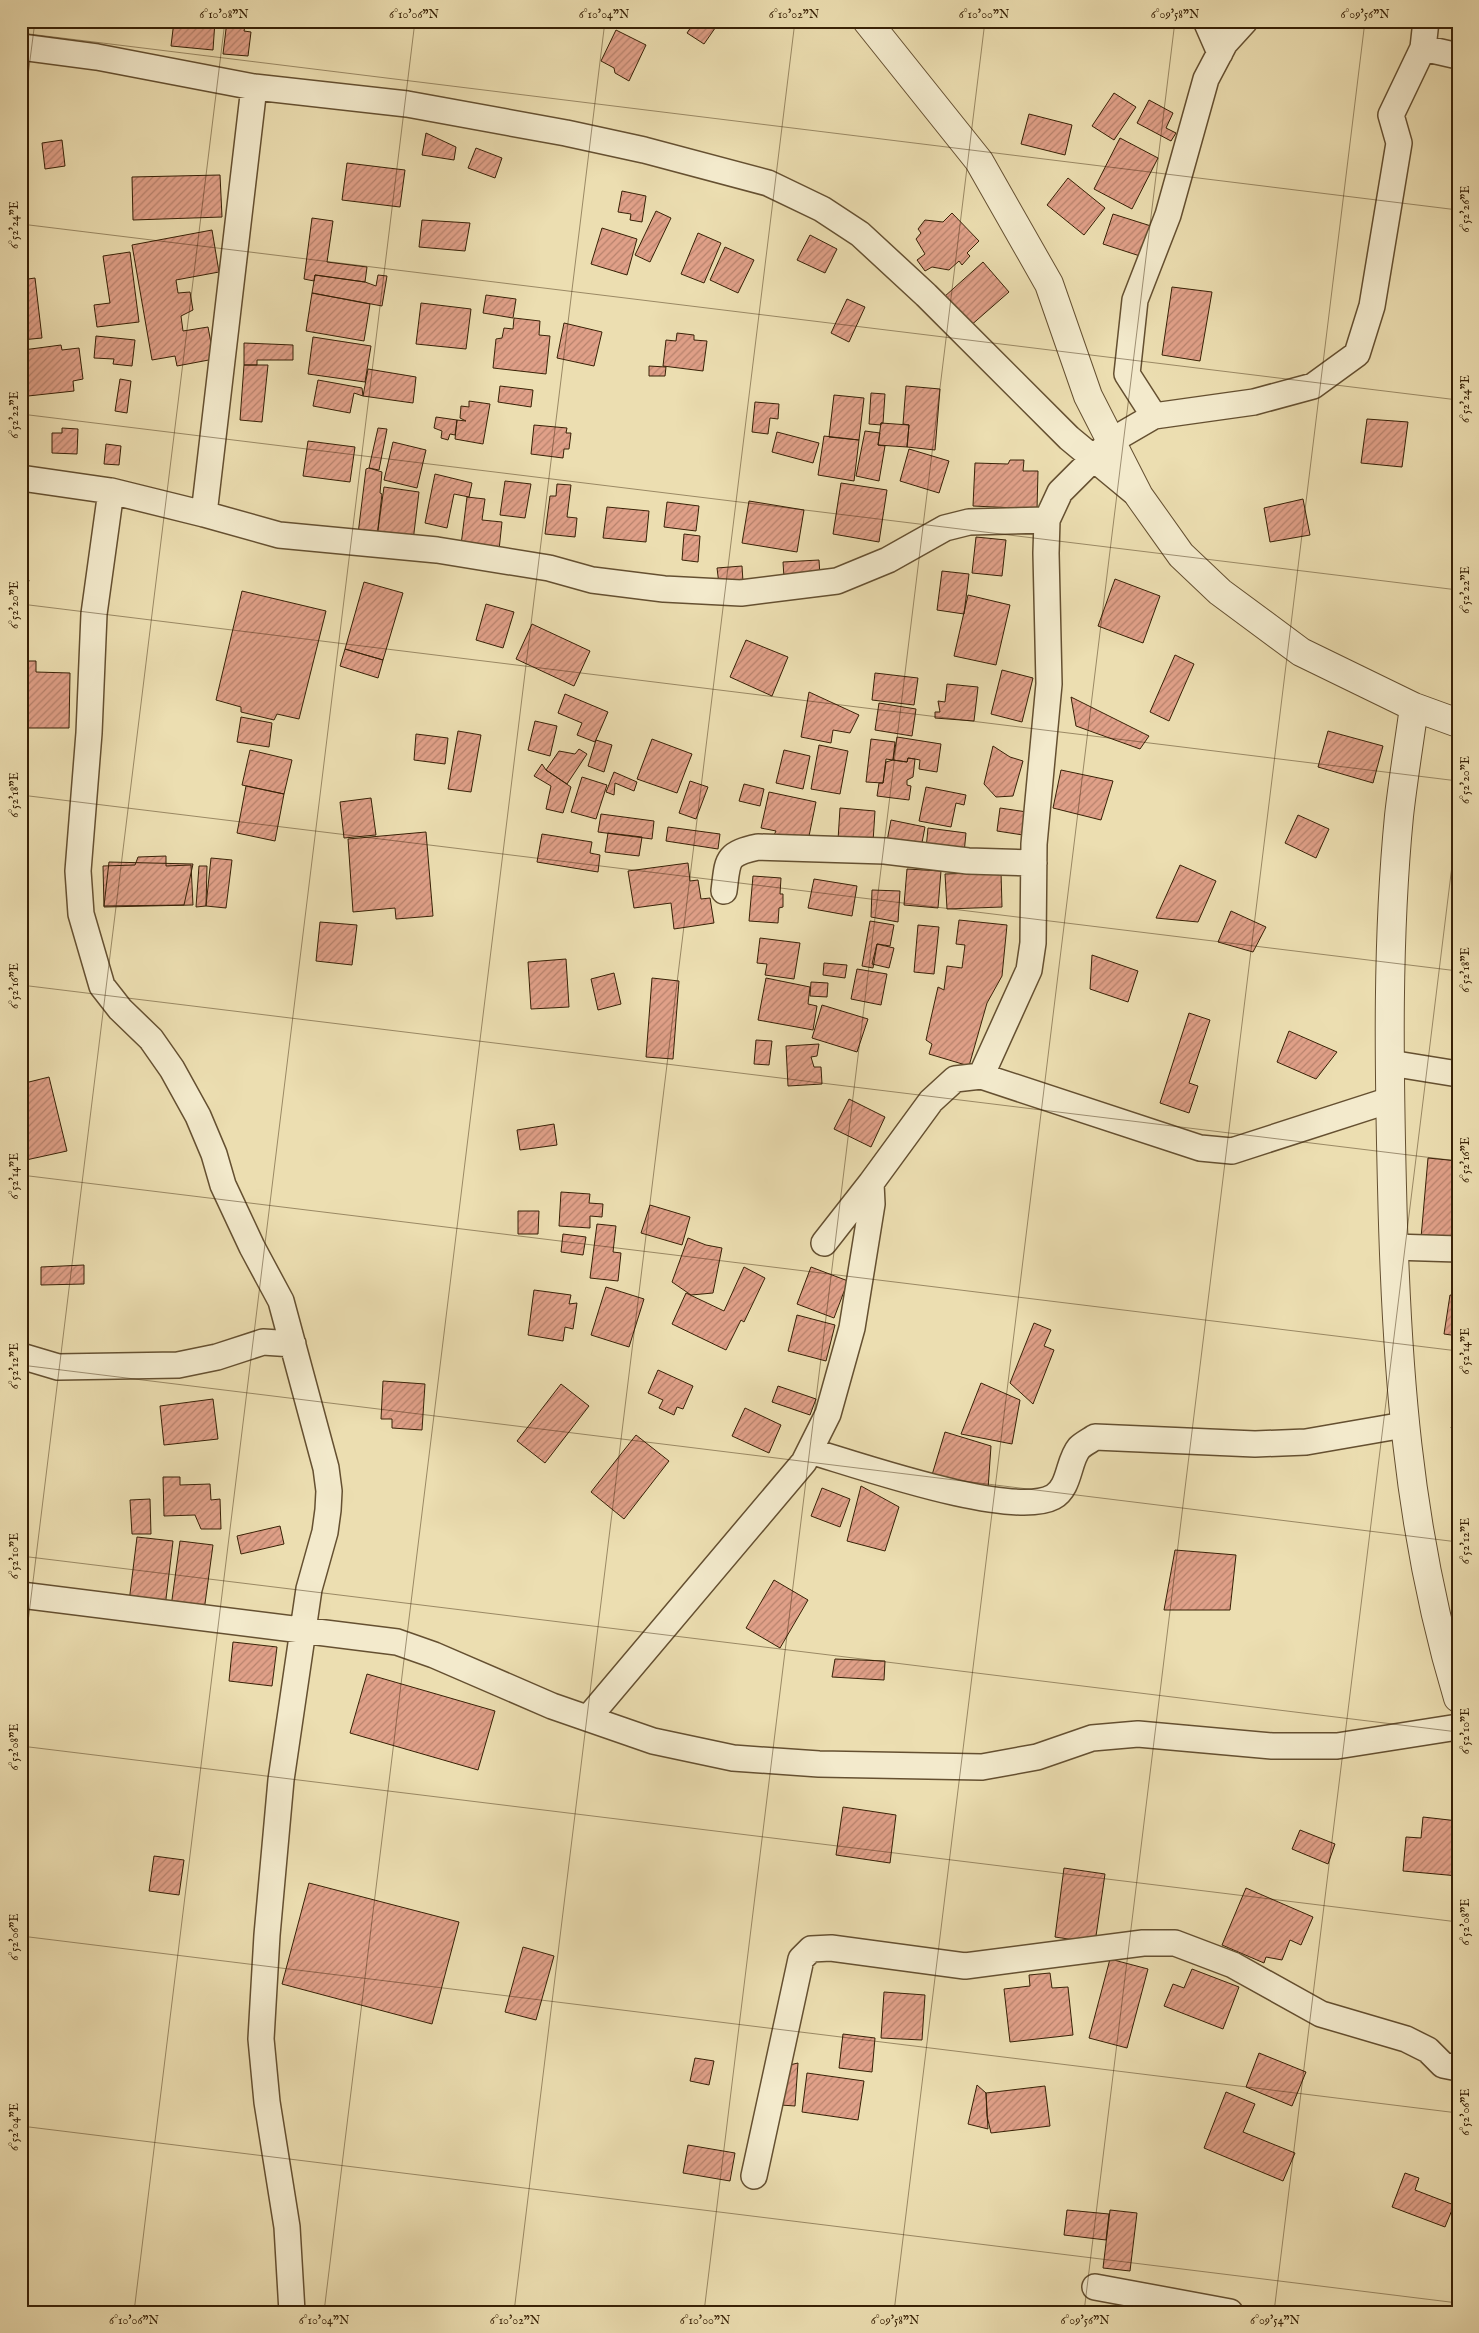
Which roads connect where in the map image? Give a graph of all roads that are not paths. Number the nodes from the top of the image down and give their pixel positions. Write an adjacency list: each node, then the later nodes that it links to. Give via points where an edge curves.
1 (867, 21): 11 (street, via 979,161 1049,284 1088,396)
2 (1206, 21): 7 (street)
3 (1245, 21): 7 (street)
4 (1426, 21): 6 (street)
5 (21, 47): 9 (street, via 97,57)
6 (1423, 48): 8 (street); 10 (street, via 1391,115 1398,143 1372,306 1357,354 1313,386 1254,402)
7 (1220, 52): 10 (street, via 1206,79 1168,215 1135,300 1127,374)
8 (1458, 56)
9 (254, 87): 11 (street, via 407,104 566,133 768,183 822,210 860,234 926,294 1069,438); 14 (street)
10 (1154, 416): 11 (street)
11 (1102, 450): 15 (street, via 1060,492); 16 (street, via 1181,555 1220,592 1301,652)
12 (21, 478): 13 (street)
13 (111, 491): 14 (street); 28 (street, via 94,614 78,871 81,914 102,986 151,1039 198,1116 223,1185 281,1301)
14 (204, 514): 15 (street, via 279,535 437,550 549,568 592,580 741,594 837,581 888,560 946,528 969,522)
15 (1047, 520): 18 (street, via 1049,684)
16 (1414, 707): 17 (street); 20 (street, via 1399,817)
17 (1458, 723)
18 (1034, 863): 19 (street, via 968,861 885,851 758,847 737,851 727,864); 22 (street, via 1033,943 1029,970)
19 (724, 891)
20 (1390, 1062): 21 (street); 23 (street)
21 (1458, 1074)
22 (980, 1076): 23 (street, via 1200,1148 1232,1151); 24 (street, via 955,1079 930,1101)
23 (1390, 1100): 26 (street)
24 (871, 1183): 25 (street); 31 (street, via 872,1204 852,1328 828,1414)
25 (824, 1243)
26 (1393, 1248): 27 (street); 30 (street)
27 (1458, 1249)
28 (293, 1344): 29 (street, via 263,1342 178,1365 58,1367); 33 (street, via 329,1490 324,1532)
29 (21, 1356)
30 (1404, 1425): 31 (street, via 1298,1443 1095,1437 1079,1448 1066,1481 1054,1497 1033,1504 960,1495); 34 (street, via 1418,1529 1440,1638)
31 (810, 1451): 35 (street)
32 (21, 1595): 33 (street)
33 (302, 1631): 35 (street, via 397,1642); 40 (street, via 281,1780 261,2039 267,2102 287,2228)
34 (1458, 1698)
35 (588, 1718): 36 (street, via 653,1740 734,1758 819,1764 982,1766 1037,1757 1092,1738 1138,1734 1272,1746 1337,1746)
36 (1458, 1727)
37 (1458, 2068): 38 (street, via 1443,2065 1428,2050 1406,2039 1321,2014 1233,1965 1175,1943 1143,1943 964,1966 831,1948 811,1949 801,1959)
38 (754, 2176)
39 (1095, 2287): 41 (street)
40 (292, 2312)
41 (1230, 2312)

